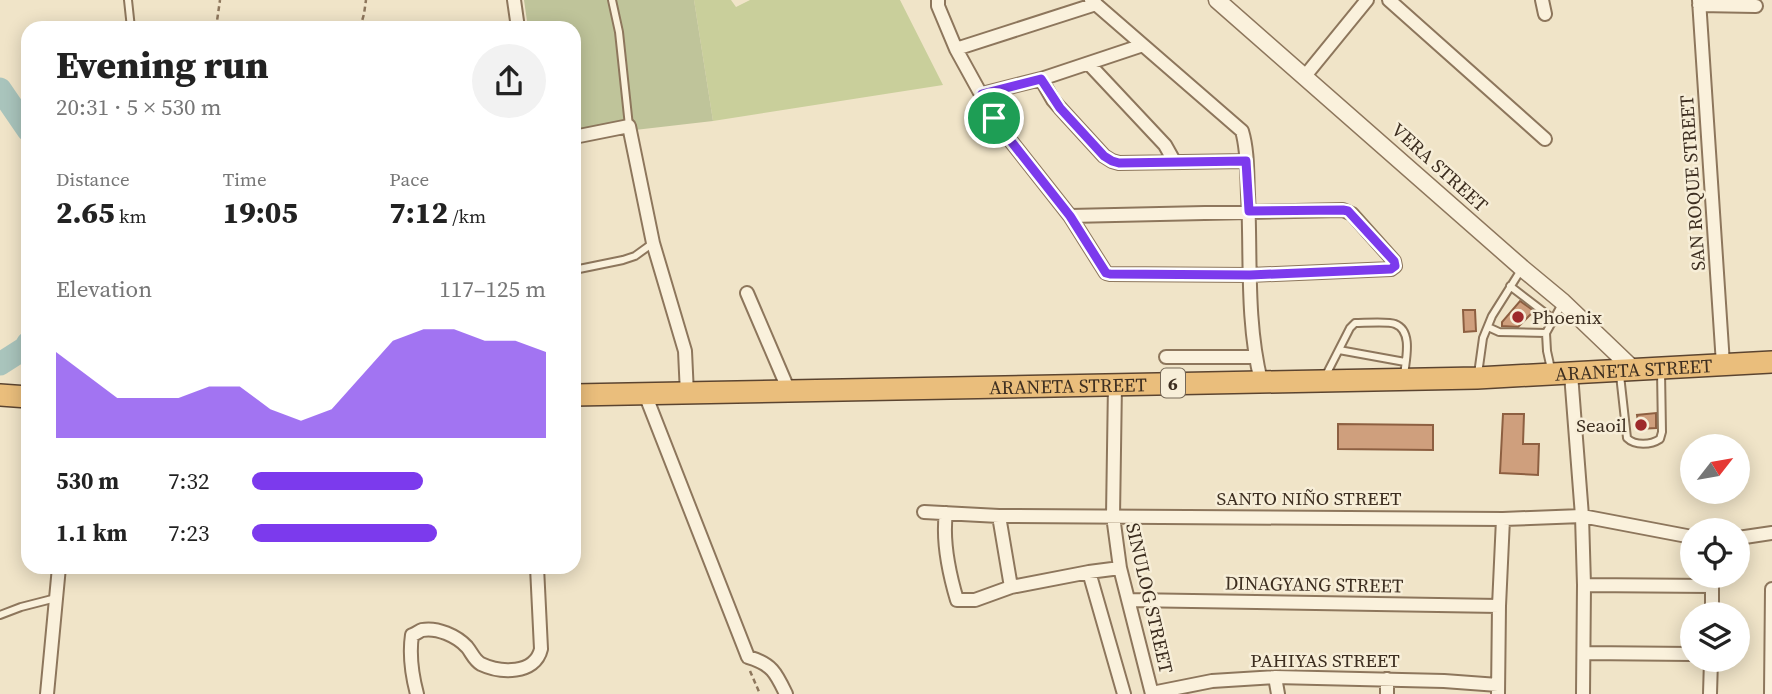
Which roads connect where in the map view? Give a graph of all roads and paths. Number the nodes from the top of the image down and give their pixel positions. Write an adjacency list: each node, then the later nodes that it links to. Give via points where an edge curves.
1 (128, 0): 15 (lane)
2 (220, 0): 16 (path)
3 (366, 0): 17 (path)
4 (514, 0): 18 (street)
5 (612, 0): 25 (lane)
6 (937, 0): 20 (street)
7 (1217, 0): 22 (street, VERA STREET)
8 (1367, 0): 22 (street)
9 (1389, 0): 27 (street)
10 (1542, 0): 14 (street)
11 (1094, 2): 19 (street); 20 (street)
12 (1699, 3): 13 (street); 46 (street, SAN ROQUE STREET)
13 (1756, 6)
14 (1545, 14)
15 (130, 21)
16 (217, 21)
17 (362, 21)
18 (517, 21)
19 (1143, 45): 21 (street); 29 (street, via 1239,127)
20 (956, 49): 24 (street)
21 (1089, 64): 23 (street); 28 (street, via 1161,140)
22 (1305, 76): 33 (street, VERA STREET)
23 (1041, 79): 24 (street); 28 (street, via 1060,108 1112,161)
24 (982, 94): 31 (street, via 994,118)
25 (629, 126): 26 (street); 32 (street)
26 (581, 136)
27 (1545, 139)
28 (1174, 161): 29 (street)
29 (1246, 161): 30 (street)
30 (1249, 211): 31 (street); 35 (street); 35 (street, via 1348,211 1395,266)
31 (1070, 216): 35 (street, via 1110,274)
32 (653, 243): 34 (lane, via 635,256); 57 (street, via 685,351)
33 (1522, 268): 36 (lane); 38 (street, VERA STREET)
34 (581, 269)
35 (1250, 275): 44 (street)
36 (1510, 286): 39 (lane); 40 (lane)
37 (747, 292): 55 (street)
38 (1563, 302): 39 (lane); 48 (street, VERA STREET)
39 (1553, 319): 41 (lane)
40 (1488, 327): 41 (lane, via 1499,332); 51 (lane)
41 (1546, 333): 50 (lane, via 1547,351)
42 (1339, 350): 49 (lane); 49 (lane, via 1355,323 1395,324 1407,341); 52 (lane)
43 (1166, 357): 44 (street)
44 (1255, 357): 53 (street)
45 (1772, 362): 46 (highway, ARANETA STREET / 6)
46 (1723, 364): 47 (highway, ARANETA STREET / 6)
47 (1660, 367): 48 (highway, ARANETA STREET / 6); 48 (lane, via 1662,432 1660,439 1645,443 1627,438)
48 (1626, 369): 50 (highway, ARANETA STREET / 6)
49 (1404, 370): 51 (highway, ARANETA STREET / 6); 52 (highway, ARANETA STREET / 6)
50 (1562, 374): 51 (highway, ARANETA STREET / 6); 65 (street)
51 (1477, 378)
52 (1324, 380): 53 (highway, ARANETA STREET / 6)
53 (1261, 382): 54 (highway, ARANETA STREET / 6)
54 (1115, 384): 55 (highway, ARANETA STREET / 6); 64 (street, SINULOG STREET)
55 (789, 391): 57 (highway, ARANETA STREET / 6)
56 (645, 394): 57 (highway, ARANETA STREET / 6); 59 (highway, ARANETA STREET / 6); 84 (street)
57 (687, 394)
58 (0, 395): 60 (highway)
59 (581, 395)
60 (21, 396)
61 (924, 512): 62 (street, SANTO NIÑO STREET)
62 (946, 513): 63 (street, SANTO NIÑO STREET); 76 (street, via 943,530 957,600 975,600)
63 (999, 516): 64 (street, SANTO NIÑO STREET); 76 (street)
64 (1113, 516): 66 (street, SANTO NIÑO STREET); 70 (street, SINULOG STREET)
65 (1582, 516): 66 (street, SANTO NIÑO STREET); 68 (street, SANTO NIÑO STREET); 75 (street)
66 (1503, 519): 80 (street)
67 (1772, 533): 69 (street)
68 (1680, 535)
69 (1750, 536)
70 (1120, 568): 71 (street); 79 (street, SINULOG STREET)
71 (1089, 572): 76 (street); 95 (street)
72 (58, 574): 78 (street)
73 (537, 574): 92 (street, via 541,649 537,659 518,670 491,667 478,663 456,638 423,630 412,635 410,648)
74 (1680, 582): 75 (street)
75 (1584, 585): 82 (street)
76 (1011, 587)
77 (1772, 589): 101 (street)
78 (56, 598): 81 (lane); 91 (street)
79 (1129, 600): 80 (street, DINAGYANG STREET); 96 (street, SINULOG STREET)
80 (1499, 606): 90 (street)
81 (0, 615)
82 (1584, 653): 83 (street); 99 (street)
83 (1680, 654)
84 (748, 657): 93 (path); 94 (street, via 767,664)
85 (1711, 672): 100 (street)
86 (1275, 677): 87 (street, PAHIYAS STREET); 89 (street, PAHIYAS STREET); 97 (street)
87 (1387, 680): 88 (street, PAHIYAS STREET); 98 (street)
88 (1443, 687): 90 (street, PAHIYAS STREET)
89 (1214, 688): 96 (street, PAHIYAS STREET)
90 (1498, 690)
91 (47, 694)
92 (417, 694)
93 (760, 694)
94 (786, 694)
95 (1124, 694)
96 (1152, 694)
97 (1279, 694)
98 (1387, 694)
99 (1583, 694)
100 (1710, 694)
101 (1771, 694)

